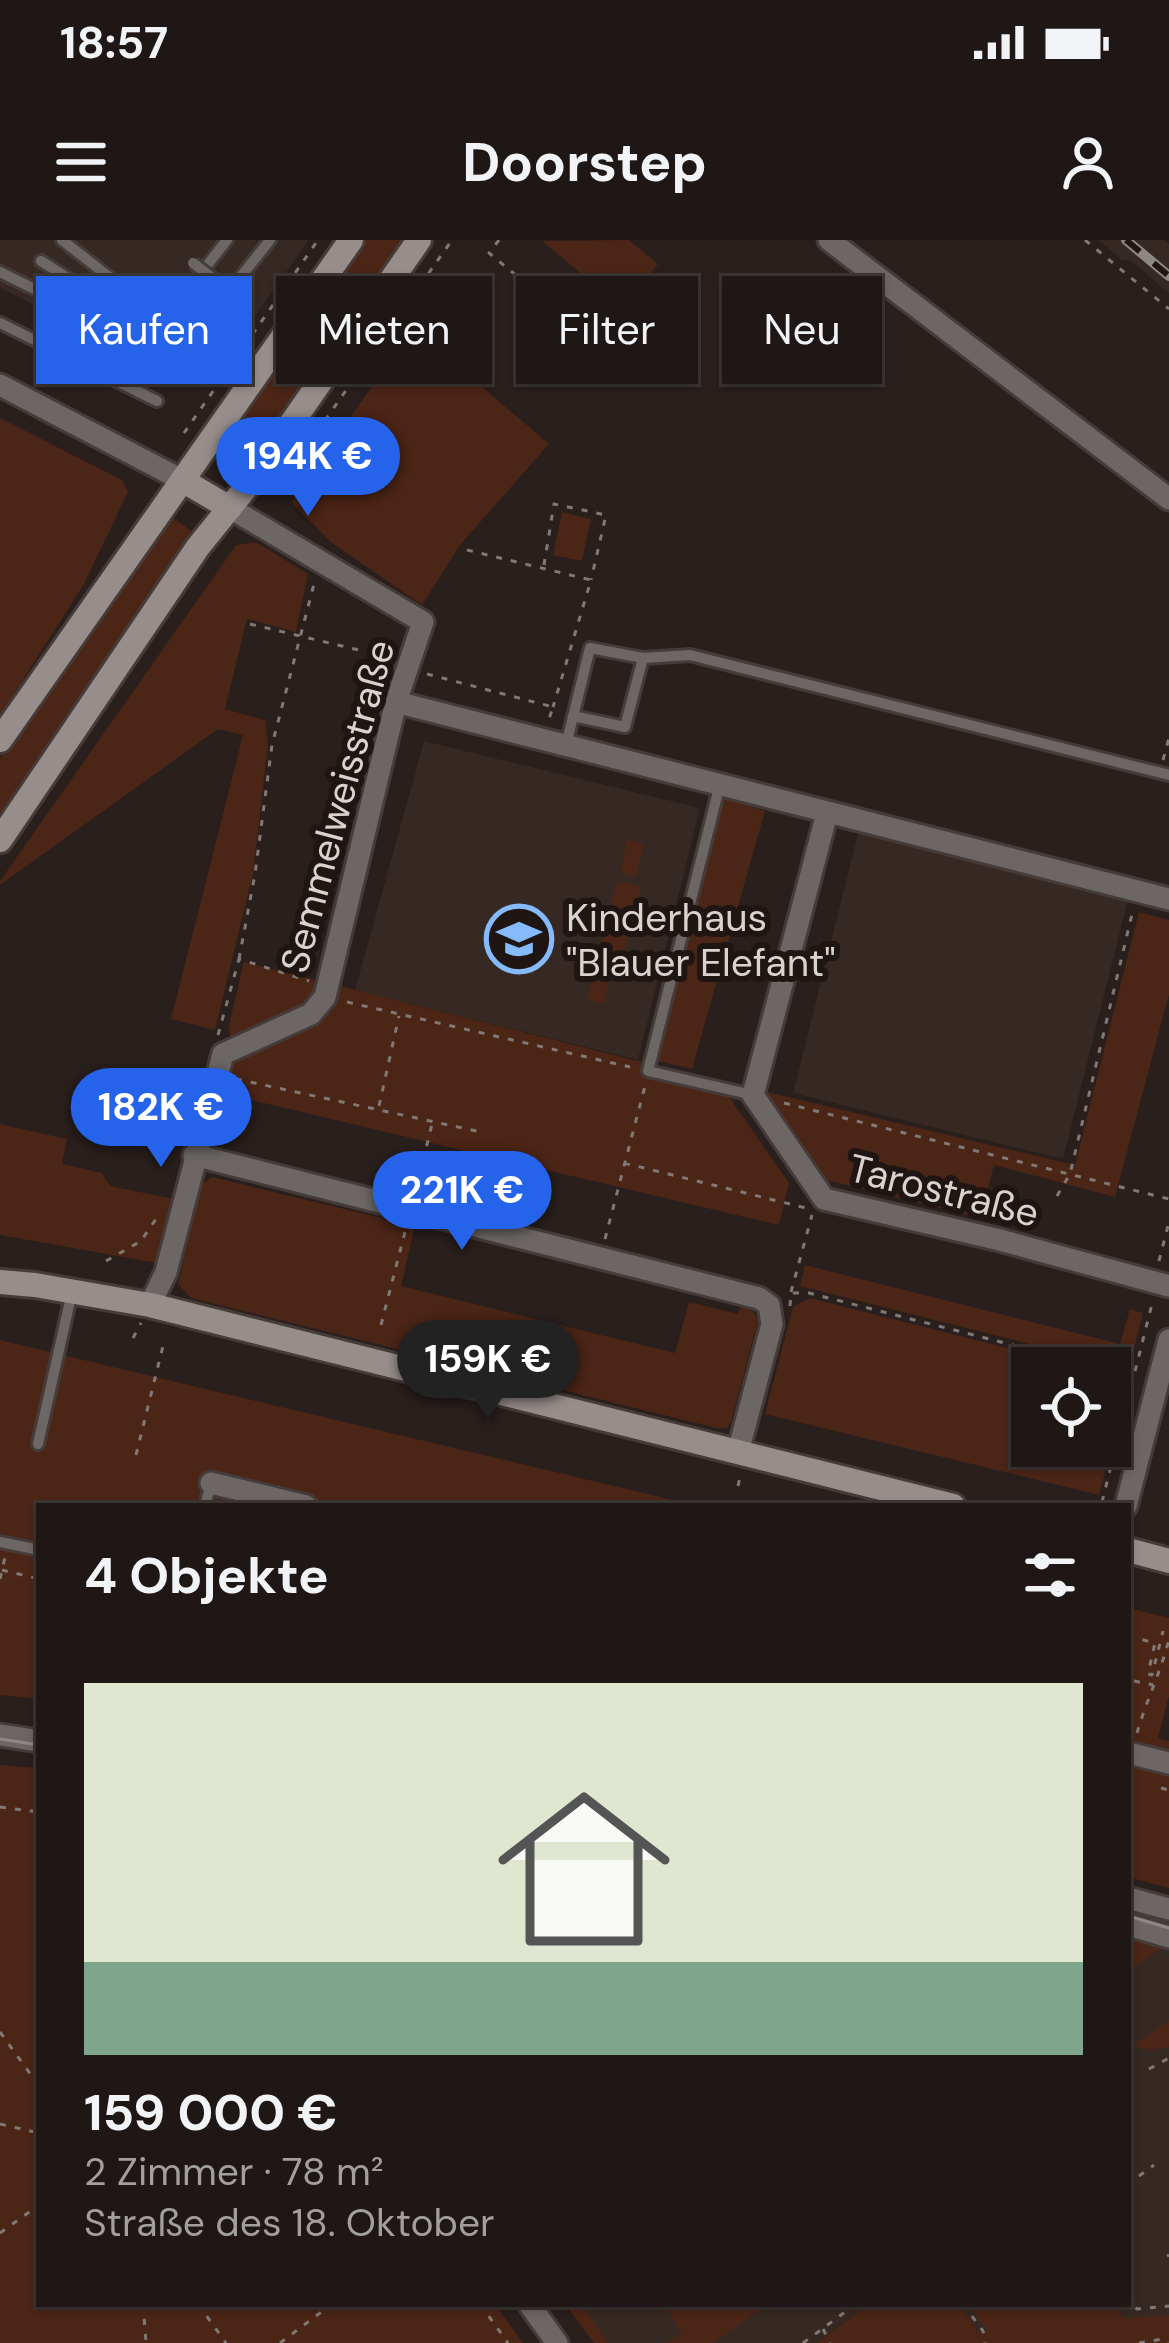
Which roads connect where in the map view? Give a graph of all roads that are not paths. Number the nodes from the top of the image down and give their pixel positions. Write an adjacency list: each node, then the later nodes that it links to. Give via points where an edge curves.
1 (62, 240): 11 (lane)
2 (227, 240): 12 (lane)
3 (270, 240): 14 (lane)
4 (351, 240): 19 (main road)
5 (419, 240): 21 (main road)
6 (829, 240): 20 (street)
7 (41, 261): 10 (lane, bridge)
8 (194, 262): 13 (lane, bridge)
9 (0, 272): 15 (lane)
10 (65, 276)
11 (108, 276)
12 (199, 276)
13 (210, 276)
14 (242, 276)
15 (36, 290)
16 (0, 322): 18 (lane)
17 (0, 385): 19 (street)
18 (157, 401)
19 (182, 480): 21 (main road); 25 (main road)
20 (1169, 499)
21 (230, 508): 23 (street, Semmelweisstraße, via 423,622); 30 (main road)
22 (643, 658): 24 (lane, via 590,648); 24 (lane, via 625,727); 27 (lane, via 690,655)
23 (396, 702): 26 (street); 33 (street, Semmelweisstraße, via 326,992 311,1014 230,1047)
24 (573, 716): 26 (lane)
25 (0, 740)
26 (566, 745): 28 (street)
27 (1164, 774)
28 (721, 784): 29 (street); 32 (lane, via 648,1071)
29 (827, 813): 31 (street); 32 (street)
30 (0, 840)
31 (1169, 898)
32 (753, 1095): 35 (street, Tarostraße, via 824,1199)
33 (194, 1156): 37 (street); 40 (street, via 779,1308)
34 (0, 1282): 36 (main road)
35 (1162, 1284)
36 (72, 1292): 37 (main road); 39 (lane)
37 (150, 1305): 40 (main road)
38 (1168, 1348): 44 (street)
39 (38, 1444)
40 (737, 1452): 43 (main road)
41 (208, 1495): 42 (street)
42 (280, 1503)
43 (940, 1503)
44 (1127, 1503)
45 (4, 1542): 46 (lane)
46 (36, 1549)
47 (1131, 1551): 48 (main road)
48 (1169, 1561)
49 (0, 1735): 50 (street)
50 (36, 1741)
51 (1131, 1755): 52 (street)
52 (1163, 1781)
53 (1131, 1899): 54 (street)
54 (1169, 1909)
55 (1131, 1926): 56 (street)
56 (1169, 1937)
57 (531, 2307): 58 (street)
58 (556, 2343)

